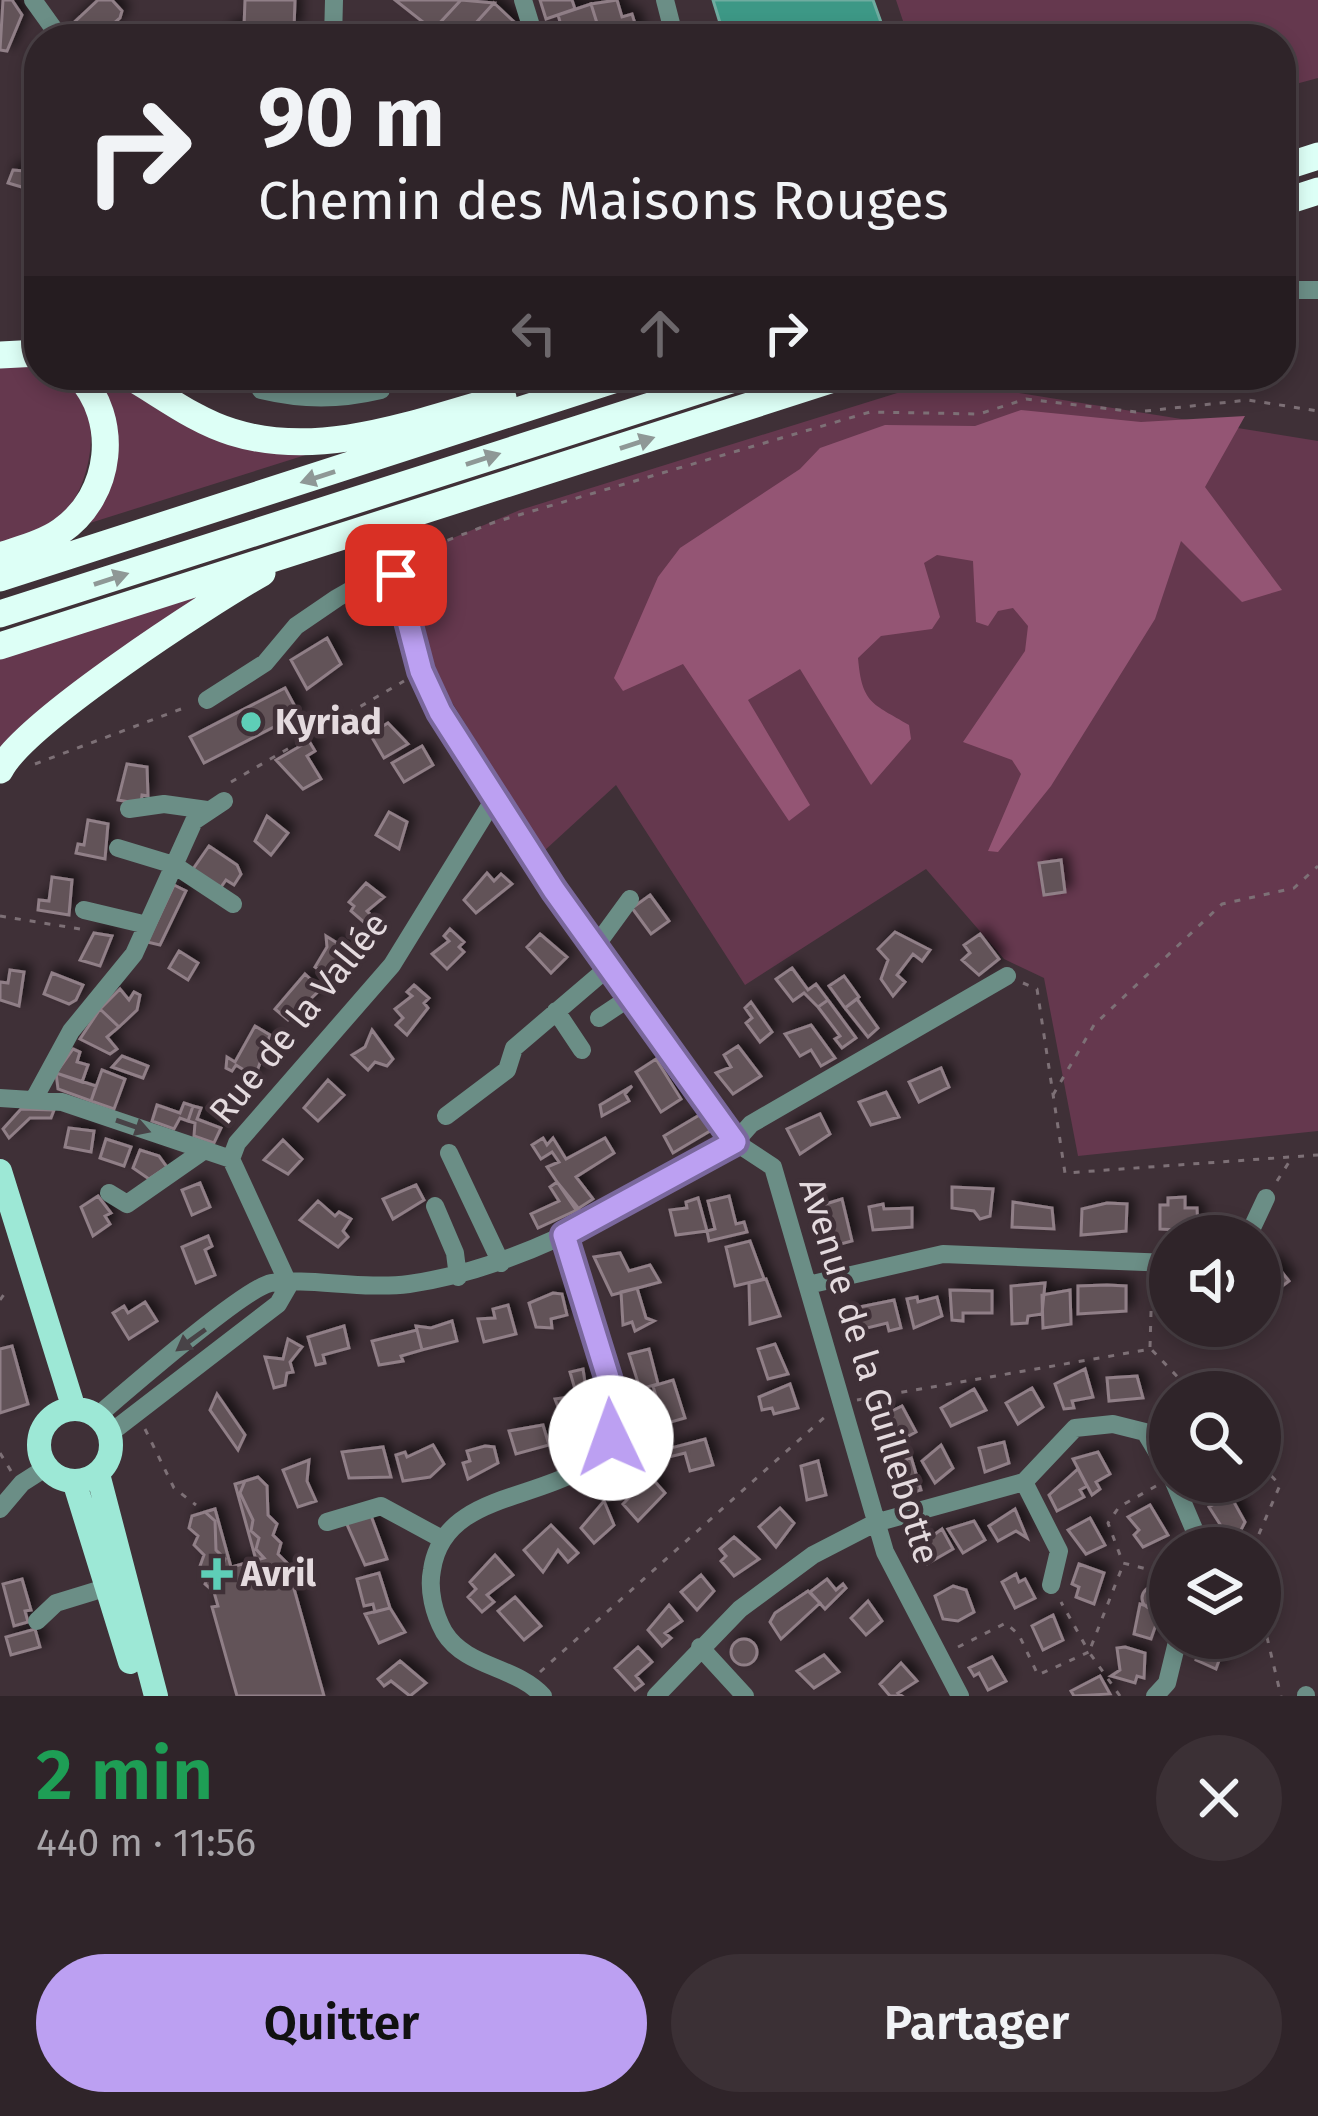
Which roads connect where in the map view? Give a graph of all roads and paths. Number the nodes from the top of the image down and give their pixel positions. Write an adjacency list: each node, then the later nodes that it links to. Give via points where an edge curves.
1 (91, 390): 11 (highway, via 105,423 97,484 60,532)
2 (154, 390): 5 (highway, via 230,432 313,442)
3 (261, 390): 4 (street, via 298,399)
4 (378, 390)
5 (543, 390)
6 (583, 390): 13 (highway, one-way to 13)
7 (700, 390): 14 (highway, one-way to 7)
8 (800, 390): 10 (highway, one-way to 8)
9 (1318, 410): 12 (path, via 1248,400 1136,412 1026,398 979,414 870,412 494,521 420,551)
10 (326, 543): 15 (highway); 18 (highway, via 219,598 17,748)
11 (0, 556)
12 (396, 575): 16 (street, Avenue de la Guillebotte); 17 (street, via 337,598 296,626 265,663)
13 (0, 578)
14 (0, 614)
15 (0, 646)
16 (421, 671): 19 (street, Avenue de la Guillebotte); 20 (path, via 232,780)
17 (207, 700): 18 (path)
18 (11, 770)
19 (496, 796): 31 (street, Avenue de la Guillebotte); 47 (street, Rue de la Vallée, via 392,964)
20 (216, 805): 21 (street); 23 (street, via 194,821)
21 (129, 809)
22 (118, 848): 23 (street)
23 (174, 865): 26 (street); 29 (street)
24 (1318, 866): 38 (path, via 1294,888 1222,904 1094,1025)
25 (630, 899): 31 (street)
26 (233, 904)
27 (84, 910): 29 (street)
28 (0, 916): 30 (path)
29 (147, 925): 40 (street, via 134,954 71,1031)
30 (94, 931)
31 (595, 947): 32 (street, Avenue de la Guillebotte)
32 (610, 966): 34 (street, Avenue de la Guillebotte); 35 (street)
33 (1007, 976): 38 (path, via 1037,989); 42 (street, via 751,1124)
34 (632, 996): 36 (street); 42 (street, Avenue de la Guillebotte)
35 (556, 1012): 37 (street); 41 (street, via 514,1048 507,1070)
36 (599, 1018)
37 (582, 1050)
38 (1053, 1095): 46 (path, via 1065,1172)
39 (0, 1098): 40 (street)
40 (34, 1099): 43 (street, one-way to 43)
41 (446, 1116)
42 (735, 1142): 54 (street); 59 (street, Avenue de la Guillebotte, via 773,1167)
43 (203, 1151): 47 (street); 49 (street, via 127,1204)
44 (449, 1153): 56 (street)
45 (1318, 1155): 46 (path)
46 (1292, 1157): 50 (path)
47 (231, 1159): 58 (street)
48 (0, 1171): 65 (main road)
49 (110, 1193)
50 (1267, 1198): 53 (street)
51 (435, 1206): 57 (street)
52 (0, 1210): 65 (main road)
53 (1258, 1215)
54 (564, 1235): 56 (street); 78 (street, via 615,1400 611,1438 584,1466 461,1518)
55 (1149, 1262): 59 (street, via 943,1254)
56 (501, 1263): 57 (street)
57 (458, 1276): 58 (street, via 353,1289)
58 (289, 1285): 65 (street, via 278,1304)
59 (808, 1286): 64 (street, Avenue de la Guillebotte)
60 (5, 1293): 61 (path)
61 (0, 1300)
62 (1150, 1349): 63 (path); 64 (path)
63 (1171, 1371)
64 (840, 1403): 77 (street, Avenue de la Guillebotte); 90 (path)
65 (84, 1419): 69 (main road, via 41,1433); 71 (main road, via 109,1457)
66 (139, 1424): 74 (path, via 174,1488)
67 (1149, 1440): 72 (street, via 1113,1424 1075,1428)
68 (0, 1453): 70 (path)
69 (47, 1467): 71 (main road); 75 (street)
70 (14, 1473)
71 (86, 1478): 81 (main road)
72 (1024, 1482): 77 (street); 82 (street, via 1059,1551)
73 (1149, 1492): 79 (path, via 1110,1515)
74 (196, 1505)
75 (0, 1509)
76 (327, 1522): 78 (street, via 381,1506)
77 (875, 1523): 84 (street, via 813,1555); 86 (street, Avenue de la Guillebotte)
78 (442, 1539): 90 (street, via 430,1590 445,1634 462,1652)
79 (1123, 1563): 80 (path); 85 (path)
80 (1149, 1570)
81 (118, 1584): 83 (street, via 56,1604); 91 (main road); 92 (main road)
82 (1051, 1585): 85 (path)
83 (37, 1621)
84 (700, 1647): 93 (street); 94 (street)
85 (1089, 1652): 86 (path, via 1038,1675 1006,1623); 96 (path)
86 (938, 1656): 89 (street, Avenue de la Guillebotte)
87 (1173, 1659): 97 (street)
88 (1272, 1659): 98 (path)
89 (956, 1688): 95 (street)
90 (536, 1689)
91 (140, 1696)
92 (156, 1696)
93 (656, 1696)
94 (745, 1696)
95 (936, 1696)
96 (1120, 1696)
97 (1155, 1696)
98 (1281, 1696)

